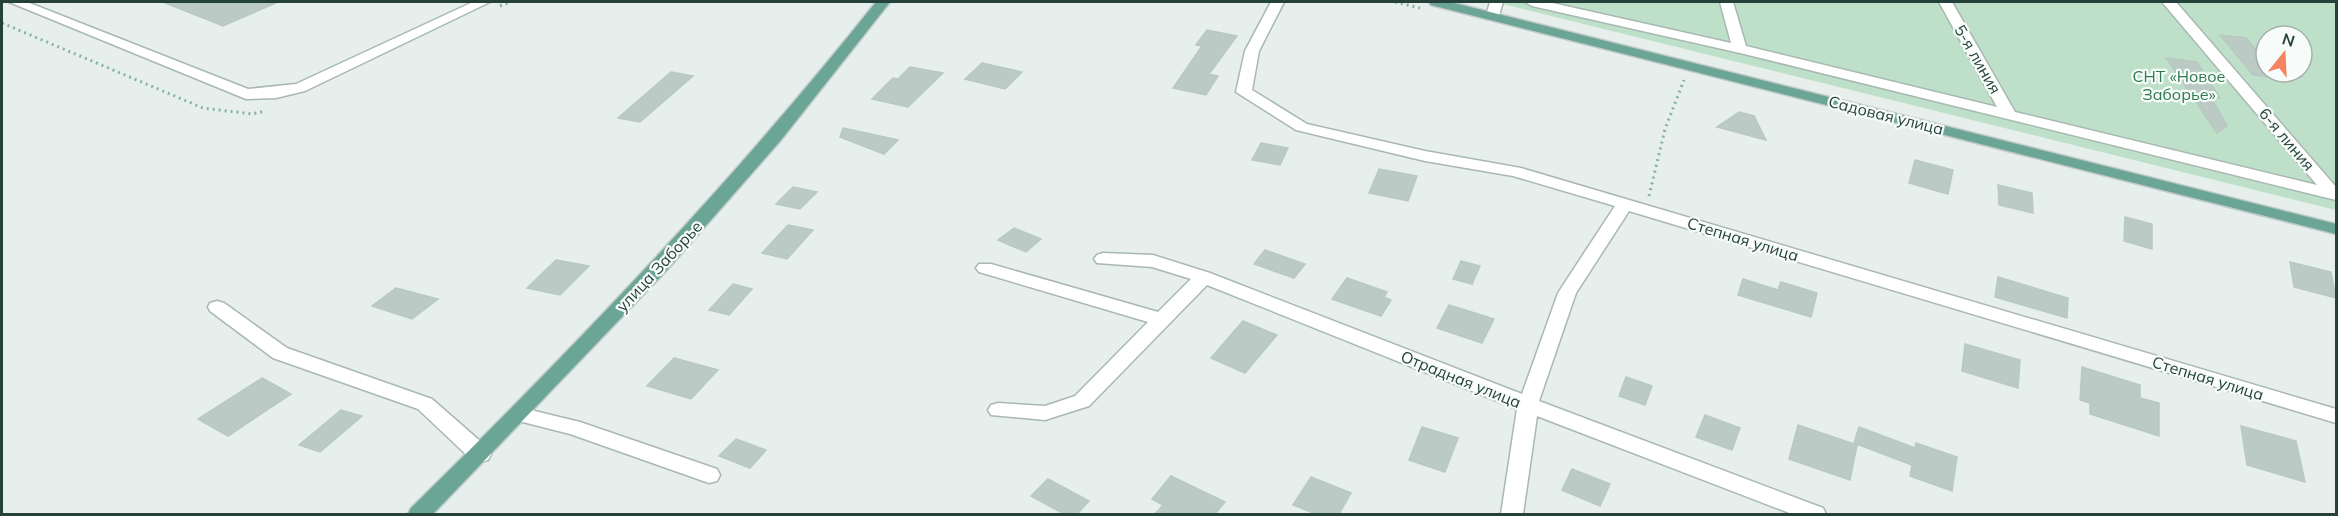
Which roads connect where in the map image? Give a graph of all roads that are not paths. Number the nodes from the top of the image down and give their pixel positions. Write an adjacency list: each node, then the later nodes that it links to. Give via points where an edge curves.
1 (16, 2): 2 (street, via 246,93 300,88)
2 (483, 2)
3 (883, 2): 23 (main road, улица Заборье, via 819,87 684,241)
4 (1277, 2): 14 (street, Степная улица, via 1252,51 1244,92 1302,127 1425,156 1515,171)
5 (1436, 2): 10 (main road, Садовая улица)
6 (1532, 2): 11 (street)
7 (1727, 2): 11 (street)
8 (1946, 2): 12 (street, 5-я линия)
9 (2169, 2): 13 (street, 6-я линия)
10 (1495, 9): 15 (main road, Садовая улица)
11 (1740, 49): 12 (street)
12 (2010, 116): 13 (street)
13 (2335, 195)
14 (1626, 204): 21 (street, via 1567,293); 24 (street, Степная улица)
15 (2337, 229)
16 (1103, 259): 18 (street, Отрадная улица, via 1153,261)
17 (985, 268): 20 (street)
18 (1204, 277): 20 (street); 21 (street, Отрадная улица)
19 (218, 307): 25 (street, via 280,353 425,404)
20 (1162, 320): 22 (street, via 1082,401 1046,413)
21 (1528, 405): 28 (street); 29 (street, Отрадная улица)
22 (998, 410)
23 (518, 414): 25 (main road, улица Заборье); 26 (street, via 573,427)
24 (2337, 416)
25 (480, 454): 27 (main road, улица Заборье)
26 (709, 475)
27 (419, 514)
28 (1512, 514)
29 (1815, 514)

